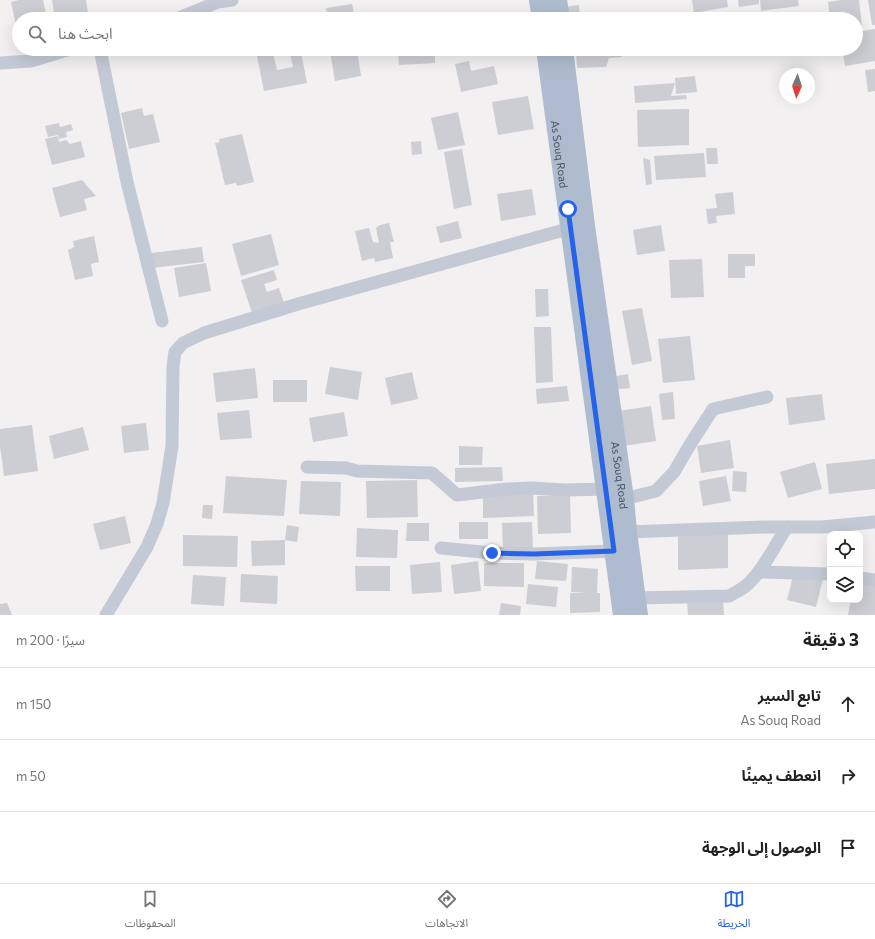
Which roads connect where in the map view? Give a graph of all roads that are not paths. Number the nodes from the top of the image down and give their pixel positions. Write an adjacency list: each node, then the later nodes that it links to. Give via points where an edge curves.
1 (232, 0): 4 (street, via 218,2)
2 (540, 0): 5 (main road)
3 (557, 0): 6 (main road)
4 (193, 12)
5 (541, 12)
6 (559, 12)
7 (48, 56): 11 (street, via 31,61)
8 (101, 56): 13 (street, via 127,182)
9 (547, 56): 12 (main road, As Souq Road)
10 (564, 56): 17 (main road, As Souq Road)
11 (0, 63)
12 (571, 228): 16 (main road, As Souq Road); 28 (street, via 298,304 204,332 183,342 175,352 173,366 172,446 158,524)
13 (162, 321)
14 (766, 397): 17 (street, via 713,409 674,472 656,491)
15 (307, 467): 16 (street, via 432,472 457,495 506,489)
16 (606, 489): 22 (main road, As Souq Road)
17 (624, 499): 20 (main road, As Souq Road)
18 (875, 522): 19 (street)
19 (787, 527): 20 (street); 23 (street)
20 (627, 532): 27 (main road, As Souq Road)
21 (441, 548): 22 (street, via 513,554)
22 (614, 551): 29 (main road, As Souq Road)
23 (758, 572): 24 (street); 27 (street, via 750,583 729,596)
24 (827, 574)
25 (863, 578): 26 (street)
26 (875, 580)
27 (637, 606)
28 (106, 615)
29 (622, 615)

